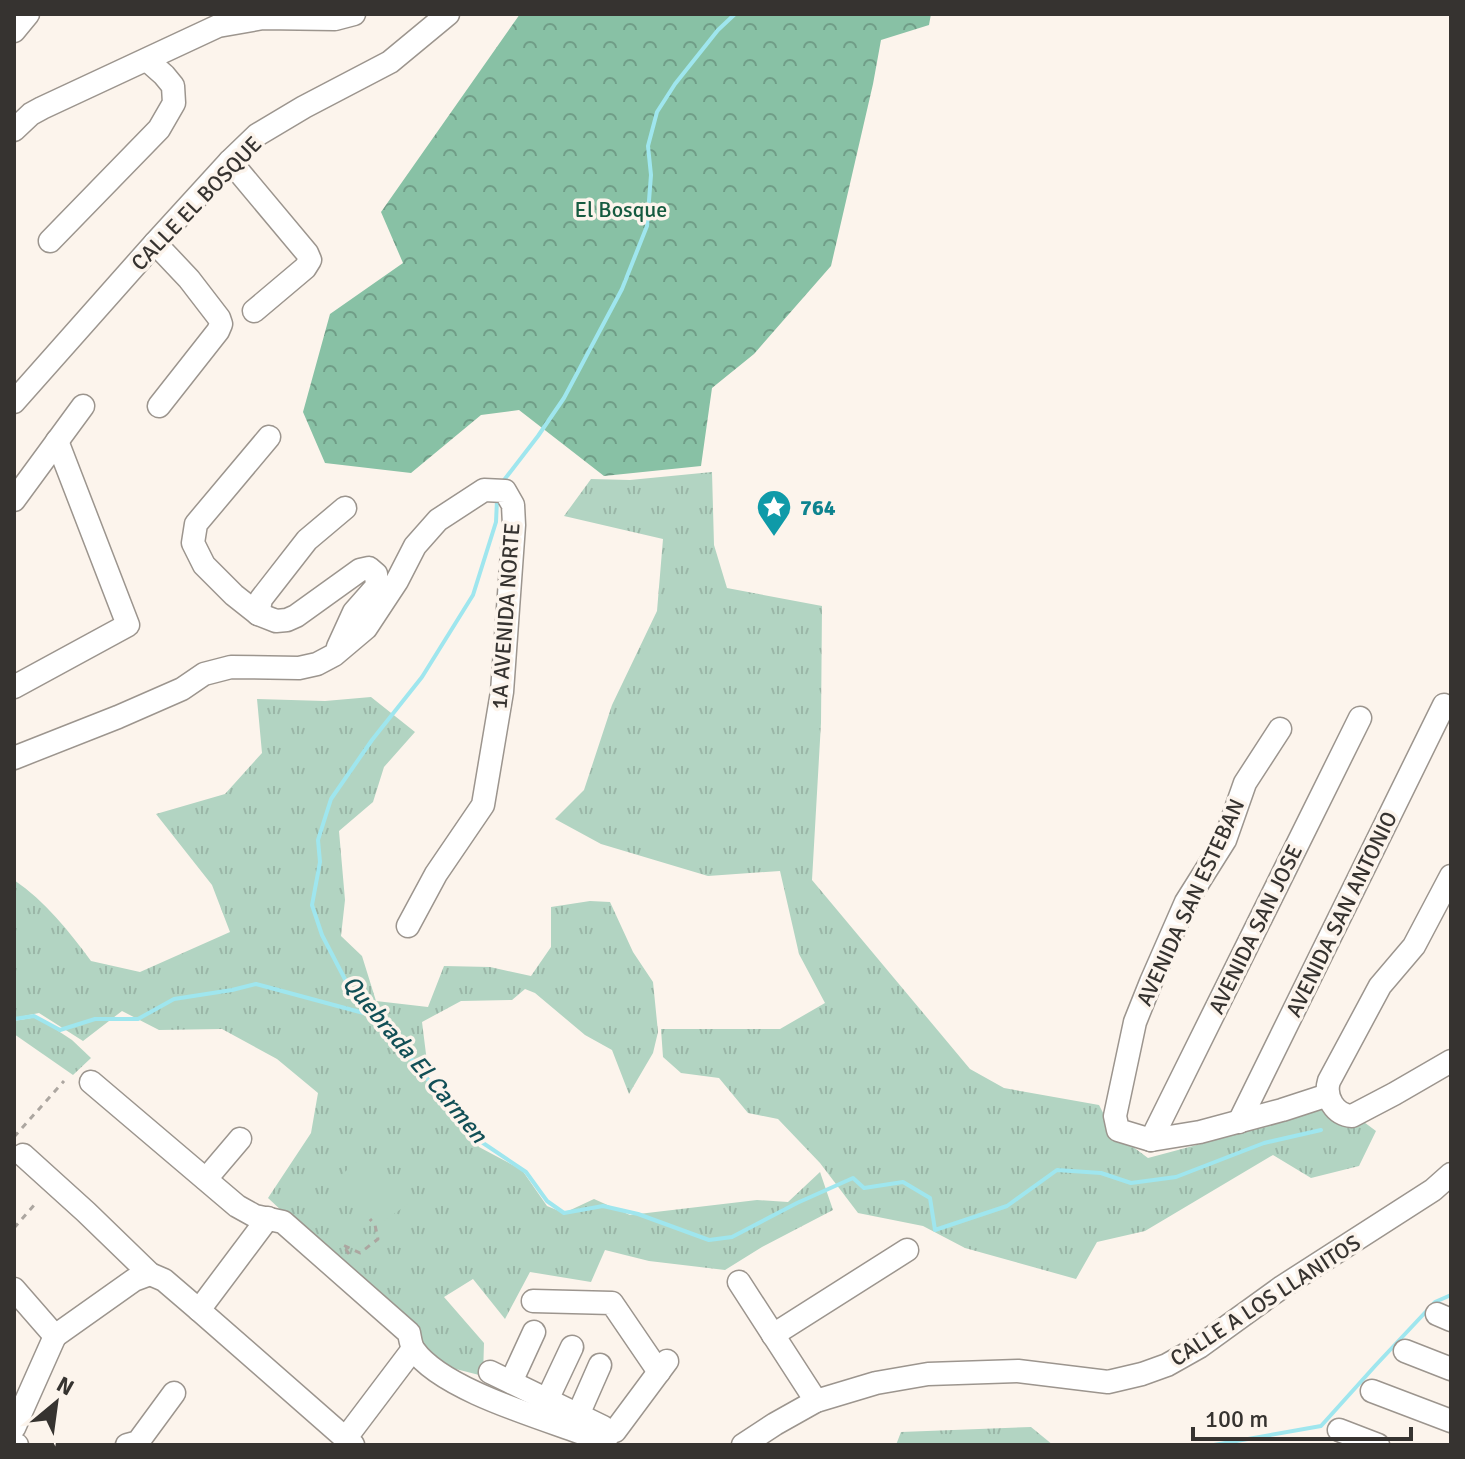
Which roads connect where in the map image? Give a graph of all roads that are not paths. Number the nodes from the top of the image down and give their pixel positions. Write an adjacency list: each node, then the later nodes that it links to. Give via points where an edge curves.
1 (28, 14): 4 (street)
2 (354, 14): 5 (street, via 335,19 263,18 218,26)
3 (448, 14): 7 (street, CALLE EL BOSQUE, via 390,62 257,135)
4 (14, 31)
5 (147, 60): 6 (street, via 31,114); 8 (street, via 173,86 174,103 159,129)
6 (14, 130)
7 (230, 161): 9 (street, CALLE EL BOSQUE); 10 (street, via 310,260)
8 (50, 241)
9 (155, 243): 11 (street, CALLE EL BOSQUE); 13 (street, via 221,324)
10 (254, 311)
11 (14, 402)
12 (83, 406): 15 (street)
13 (159, 406)
14 (269, 437): 18 (street, via 196,524 193,543 204,565)
15 (57, 441): 16 (street); 20 (street, via 128,625)
16 (14, 500)
17 (345, 508): 18 (street, via 307,540 261,599)
18 (258, 614): 19 (street, via 287,620 369,568 377,586 354,612)
19 (334, 655): 24 (street, 1A AVENIDA NORTE, via 299,668 231,667 204,674 182,689); 26 (street, 1A AVENIDA NORTE, via 366,628 415,546 438,520 494,491 513,505 502,692 483,805)
20 (14, 687)
21 (1444, 705): 30 (street, AVENIDA SAN ANTONIO)
22 (1360, 718): 32 (street, AVENIDA SAN JOSE)
23 (1280, 729): 32 (street, AVENIDA SAN ESTEBAN, via 1245,783 1225,840 1186,902 1135,1022 1115,1116 1118,1130)
24 (14, 758)
25 (1451, 876): 29 (street, via 1414,946 1373,998 1335,1069)
26 (408, 926)
27 (1451, 1061): 29 (street, via 1352,1116 1338,1112)
28 (91, 1082): 35 (street)
29 (1328, 1095): 30 (street)
30 (1239, 1122): 32 (street)
31 (240, 1139): 35 (street)
32 (1151, 1140)
33 (18, 1146): 38 (street)
34 (1451, 1174): 56 (street, CALLE A LOS LLANITOS, via 1199,1347 1142,1374 1108,1382 1018,1371 928,1374)
35 (206, 1179): 36 (street, via 237,1206)
36 (268, 1218): 42 (street); 47 (street, via 283,1222 409,1333)
37 (907, 1250): 44 (street)
38 (150, 1274): 42 (street); 45 (street)
39 (739, 1282): 44 (street)
40 (14, 1289): 45 (street)
41 (533, 1301): 61 (street, via 612,1303 663,1366)
42 (199, 1310): 62 (street)
43 (534, 1332): 52 (street)
44 (773, 1335): 56 (street)
45 (55, 1336): 59 (street)
46 (572, 1347): 55 (street)
47 (413, 1349): 61 (street, via 436,1372 476,1394 593,1437); 62 (street)
48 (1405, 1351): 50 (street)
49 (600, 1365): 57 (street)
50 (1451, 1369)
51 (490, 1372): 52 (street)
52 (511, 1382): 55 (street)
53 (1372, 1391): 58 (street)
54 (174, 1393): 63 (street, via 138,1442)
55 (547, 1400): 57 (street)
56 (816, 1401): 64 (street, CALLE A LOS LLANITOS)
57 (578, 1415): 61 (street)
58 (1451, 1421)
59 (14, 1428)
60 (1339, 1430): 65 (street)
61 (608, 1434)
62 (349, 1442)
63 (127, 1445)
64 (743, 1445)
65 (1378, 1445)

